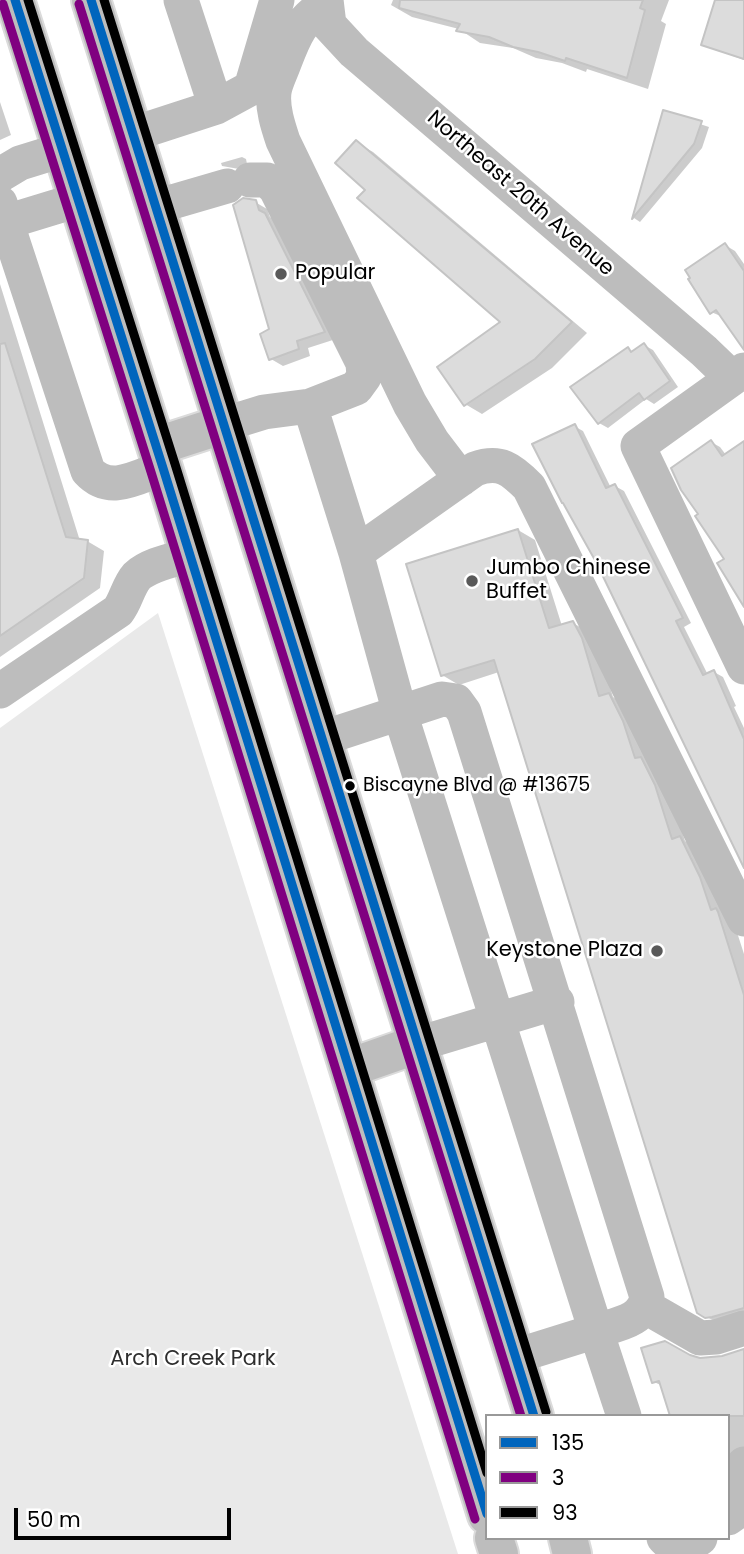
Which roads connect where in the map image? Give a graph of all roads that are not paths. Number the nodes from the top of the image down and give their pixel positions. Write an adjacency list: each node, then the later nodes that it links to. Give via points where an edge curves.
1 (15, 0): 8 (main road)
2 (91, 0): 7 (main road)
3 (277, 0): 6 (street, via 251,89)
4 (326, 3): 13 (street, Northeast 20th Avenue, via 329,25 354,52 704,351); 17 (street, via 305,19 295,34 274,92 276,117 283,141 410,404)
5 (187, 6): 6 (street)
6 (216, 107): 7 (street)
7 (133, 134): 11 (main road)
8 (62, 150): 9 (street, via 20,163); 10 (main road)
9 (0, 175)
10 (78, 200): 12 (street); 16 (main road)
11 (155, 207): 14 (street, via 238,183 267,180 276,189 363,362 364,377 356,387); 15 (main road)
12 (3, 213): 16 (street, via 88,471 97,481 112,485)
13 (738, 374): 20 (street, via 638,446)
14 (310, 406): 15 (street, via 264,412); 18 (street)
15 (222, 425): 16 (main road); 23 (main road)
16 (160, 457): 19 (main road)
17 (461, 480): 18 (street); 24 (street, via 489,464 503,466 528,487)
18 (356, 553): 22 (street)
19 (190, 555): 21 (street, via 137,576 118,611); 28 (main road)
20 (744, 667)
21 (0, 691)
22 (400, 713): 23 (street); 25 (street, via 442,699 456,701 464,712); 26 (street)
23 (323, 738): 27 (main road)
24 (744, 919)
25 (556, 1002): 26 (street); 29 (street, via 647,1297)
26 (499, 1020): 27 (street); 31 (street)
27 (418, 1044): 28 (main road); 32 (main road)
28 (349, 1068): 37 (main road)
29 (646, 1307): 30 (street, via 700,1338 716,1338); 31 (street, via 632,1319)
30 (744, 1328)
31 (596, 1331): 32 (street); 34 (street)
32 (516, 1356): 33 (main road)
33 (533, 1414)
34 (623, 1414)
35 (744, 1464): 36 (street)
36 (730, 1480)
37 (485, 1509)
38 (666, 1540): 39 (street, via 682,1547)
39 (696, 1540)

